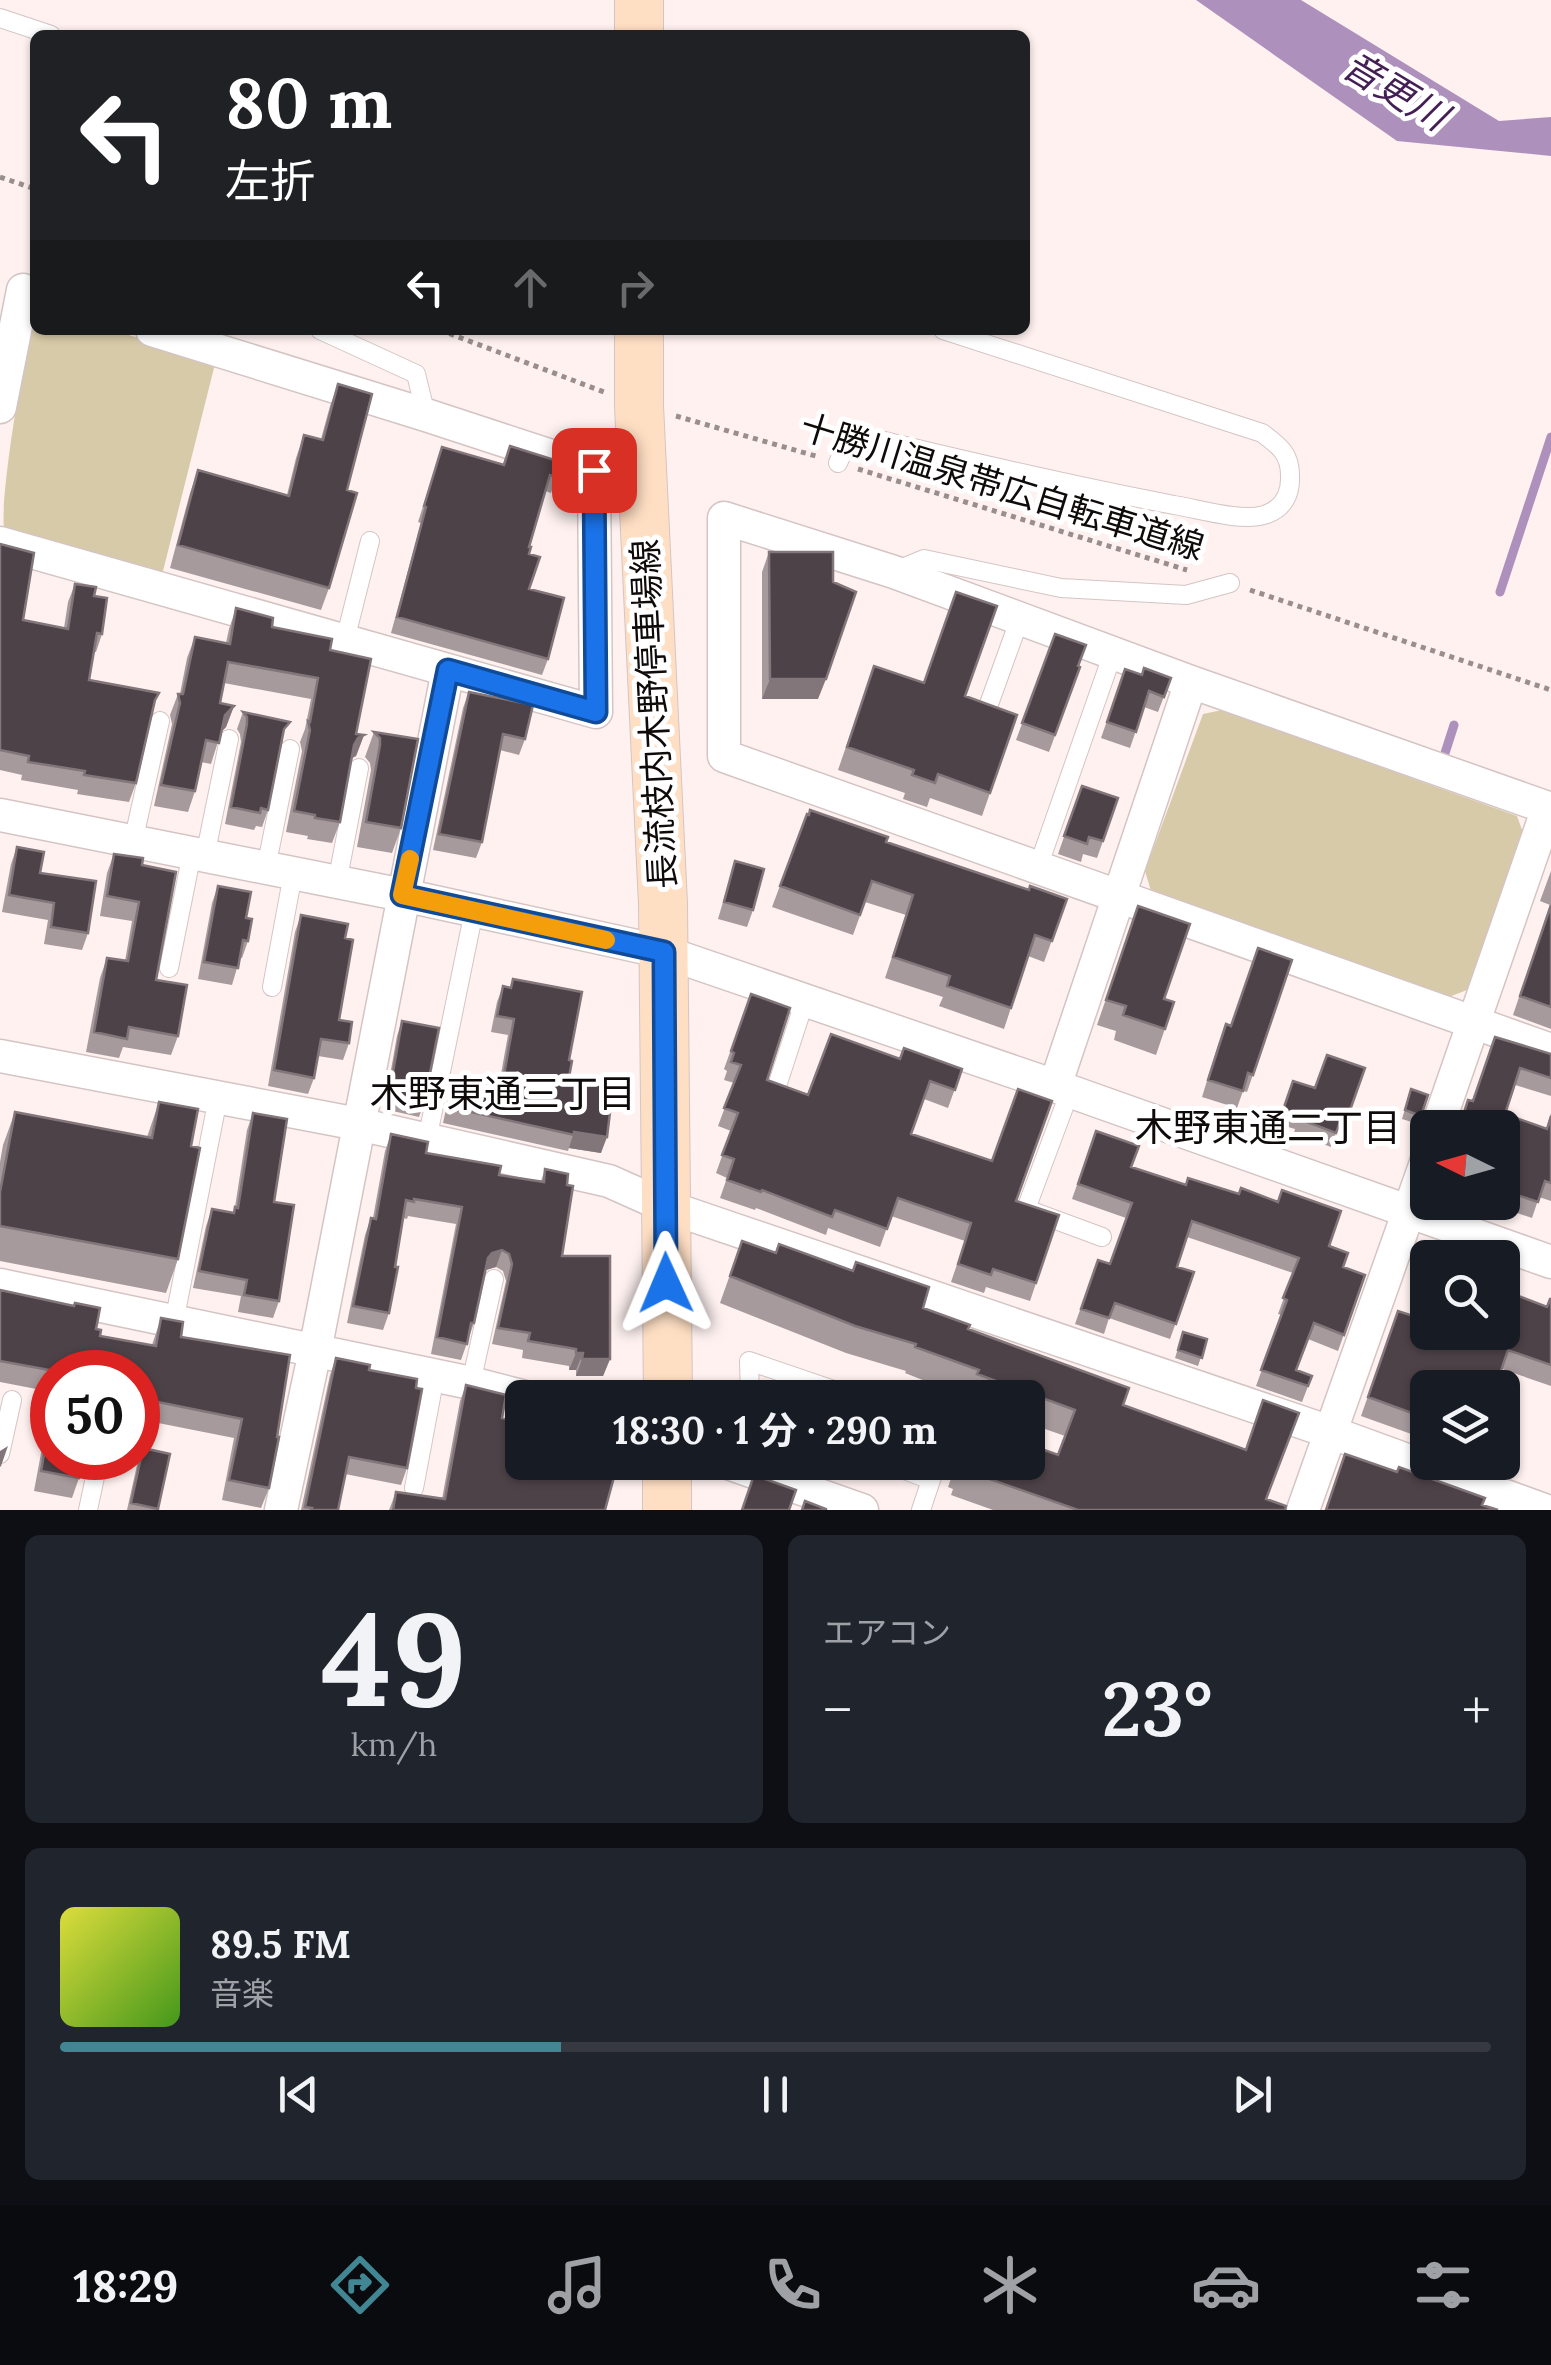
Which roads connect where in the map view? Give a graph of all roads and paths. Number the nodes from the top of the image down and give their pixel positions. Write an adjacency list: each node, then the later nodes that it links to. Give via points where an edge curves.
1 (640, 0): 4 (main road)
2 (0, 18): 3 (lane)
3 (36, 30)
4 (640, 30)
5 (0, 177): 6 (path)
6 (30, 187)
7 (19, 289): 13 (street)
8 (168, 335): 14 (street)
9 (331, 335): 14 (lane, via 416,374)
10 (468, 335): 12 (path, 十勝川温泉帯広自転車道線)
11 (958, 335): 15 (lane, via 1262,433 1284,448 1290,491 1278,510 1260,517 1227,515 876,439 846,445)
12 (639, 366): 15 (path, 十勝川温泉帯広自転車道線); 41 (main road, 長流枝内木野停車場線)
13 (0, 407)
14 (426, 415): 23 (street, via 594,470 596,712)
15 (838, 462): 19 (path, 十勝川温泉帯広自転車道線)
16 (370, 541): 21 (lane)
17 (0, 544): 21 (street)
18 (894, 572): 19 (lane, via 924,559 1061,588 1186,595); 20 (street); 35 (street, via 724,518 724,756)
19 (1230, 583): 25 (path, 十勝川温泉帯広自転車道線)
20 (1020, 618): 22 (street); 26 (lane)
21 (344, 640): 23 (street)
22 (1112, 653): 24 (street); 35 (lane)
23 (448, 670): 38 (street)
24 (1191, 682): 31 (street); 39 (street)
25 (1551, 690)
26 (989, 704)
27 (160, 722): 33 (lane)
28 (229, 739): 34 (lane)
29 (290, 749): 36 (lane)
30 (359, 768): 37 (lane)
31 (1550, 809): 45 (street)
32 (0, 816): 33 (street)
33 (133, 842): 34 (street)
34 (198, 855): 36 (street); 42 (lane)
35 (1038, 867): 39 (street)
36 (280, 871): 37 (street); 43 (lane)
37 (337, 883): 38 (street)
38 (402, 895): 40 (street); 52 (street)
39 (1118, 896): 45 (street); 49 (street)
40 (474, 911): 41 (street); 53 (lane)
41 (664, 952): 44 (street); 54 (main road, 長流枝内木野停車場線)
42 (168, 968)
43 (272, 988)
44 (805, 1000): 48 (lane); 49 (street)
45 (1473, 1020): 46 (street); 51 (street)
46 (1551, 1050)
47 (0, 1056): 50 (street)
48 (777, 1086)
49 (1062, 1088): 56 (street); 57 (lane, via 1026,1208)
50 (218, 1098): 52 (street); 61 (lane)
51 (1443, 1110)
52 (358, 1124): 53 (street); 62 (street)
53 (426, 1140): 54 (street, via 608,1181)
54 (665, 1206): 64 (main road, 長流枝内木野停車場線); 70 (street)
55 (1410, 1209): 56 (street)
56 (1409, 1212): 58 (street); 70 (street)
57 (1102, 1237)
58 (1551, 1262)
59 (494, 1279): 67 (lane)
60 (0, 1285): 61 (street)
61 (174, 1322): 62 (street)
62 (315, 1351): 63 (street); 78 (street)
63 (435, 1376): 67 (street); 76 (lane)
64 (668, 1380)
65 (750, 1380): 66 (lane, via 749,1361)
66 (805, 1380)
67 (472, 1383): 68 (street)
68 (505, 1392)
69 (12, 1400): 71 (lane)
70 (1330, 1432): 82 (street); 83 (street)
71 (0, 1454)
72 (95, 1480): 77 (lane)
73 (667, 1480): 79 (main road)
74 (776, 1480): 80 (street)
75 (931, 1480): 81 (lane)
76 (414, 1488)
77 (88, 1510)
78 (282, 1510)
79 (667, 1510)
80 (862, 1510)
81 (921, 1510)
82 (1303, 1510)
83 (1544, 1510)

